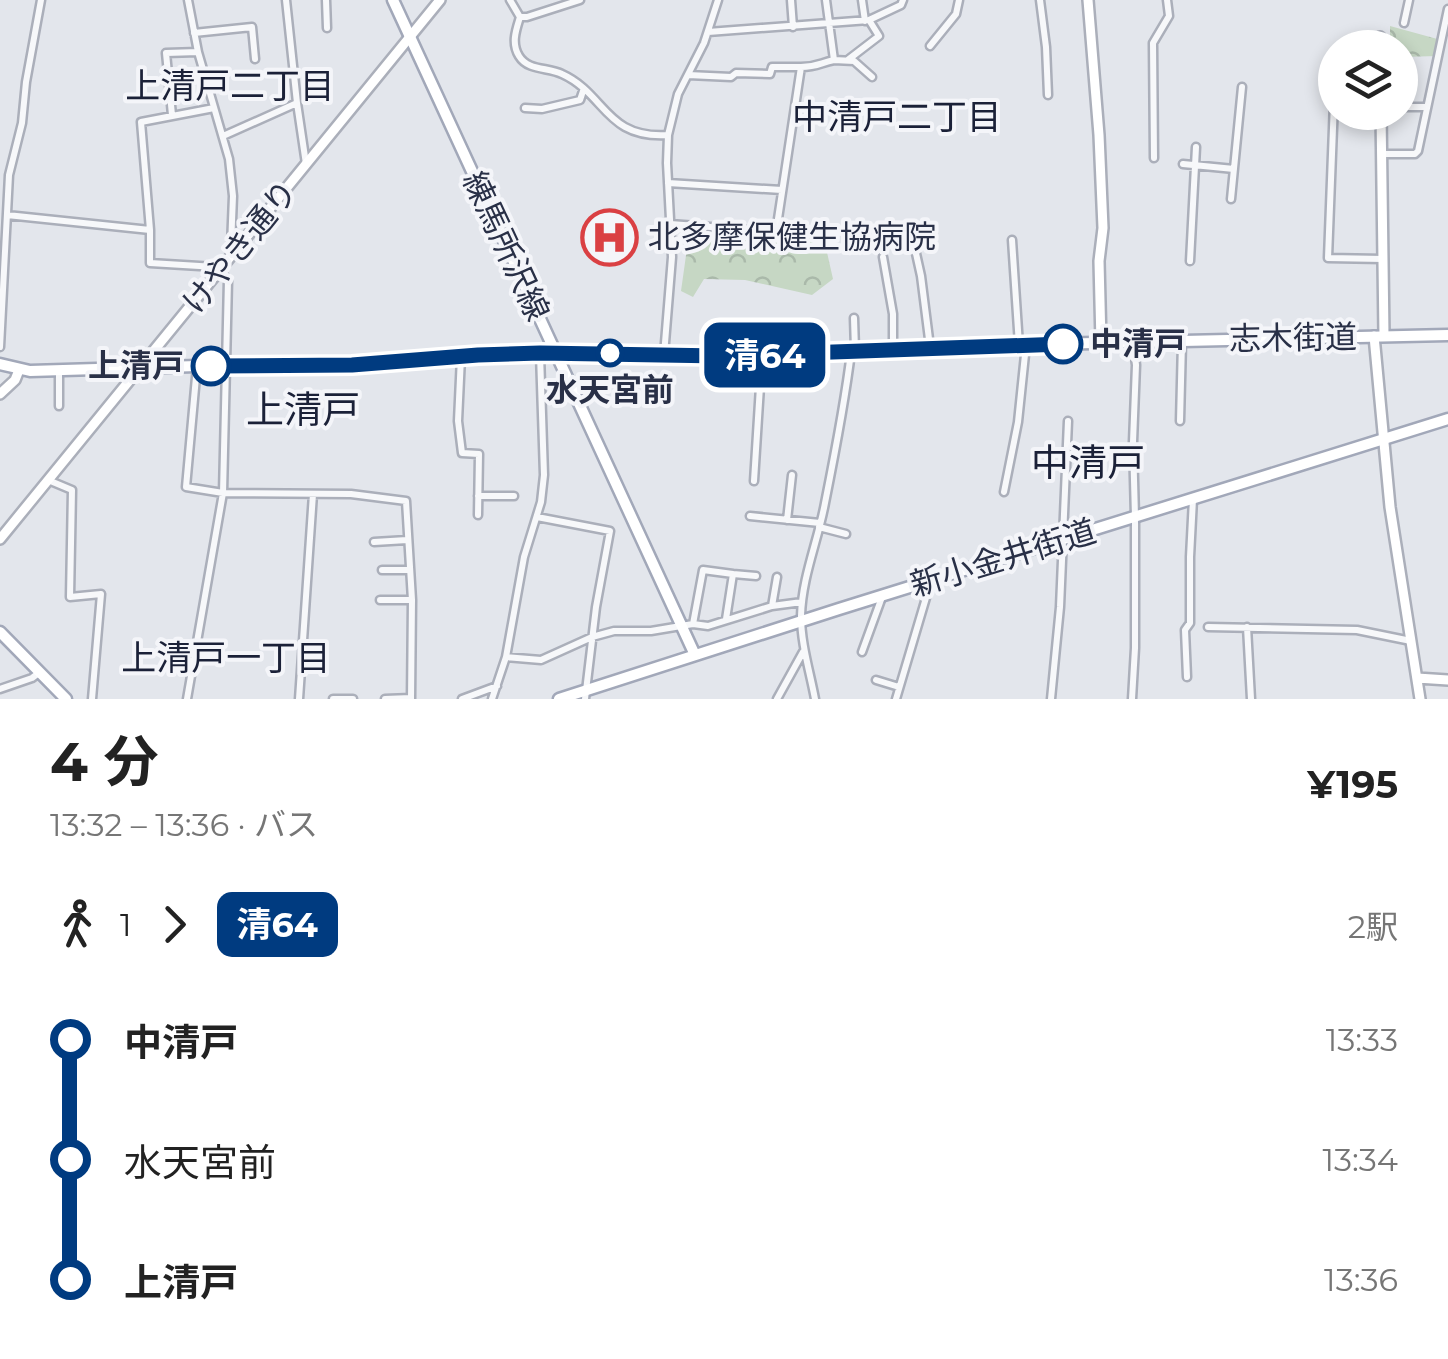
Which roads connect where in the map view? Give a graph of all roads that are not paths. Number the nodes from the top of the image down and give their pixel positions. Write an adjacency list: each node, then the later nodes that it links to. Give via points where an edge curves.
1 (42, 0): 59 (street)
2 (188, 0): 27 (street)
3 (286, 0): 40 (street)
4 (326, 0): 25 (street)
5 (393, 0): 28 (main road, 練馬所沢線)
6 (440, 0): 28 (street, けやき通り)
7 (510, 0): 20 (street)
8 (580, 0): 20 (street)
9 (718, 0): 26 (street)
10 (791, 0): 24 (street)
11 (826, 0): 23 (street)
12 (862, 0): 21 (street)
13 (904, 0): 21 (street)
14 (960, 0): 29 (street)
15 (1040, 0): 39 (street)
16 (1088, 0): 76 (street, via 1103,235)
17 (1167, 0): 52 (street, via 1169,16 1152,43)
18 (1409, 0): 22 (street)
19 (1448, 9): 42 (street)
20 (520, 17): 38 (street, via 514,41 519,56)
21 (867, 21): 23 (street); 33 (street, via 879,36)
22 (1404, 23)
23 (829, 24): 24 (street); 32 (street)
24 (793, 27): 26 (street)
25 (327, 28)
26 (708, 32): 35 (street)
27 (194, 33): 30 (street); 31 (street, via 252,27)
28 (410, 37): 54 (street, けやき通り); 83 (main road, 練馬所沢線)
29 (930, 46)
30 (198, 52): 43 (street); 45 (street, via 166,53)
31 (255, 59)
32 (834, 60): 33 (street); 34 (street)
33 (849, 60): 36 (street)
34 (801, 67): 35 (street, via 731,77); 58 (street)
35 (688, 75): 48 (street)
36 (872, 77)
37 (1242, 88): 56 (street)
38 (583, 90): 44 (street, via 580,100); 48 (street, via 634,132)
39 (1048, 95)
40 (297, 103): 49 (street); 54 (street)
41 (1418, 107): 42 (street)
42 (1427, 107): 51 (street, via 1418,151)
43 (214, 108): 45 (street); 49 (street)
44 (526, 108)
45 (172, 116): 63 (street, via 141,122)
46 (1333, 130): 68 (street, via 1328,258)
47 (1382, 130): 51 (street)
48 (668, 135): 57 (street)
49 (224, 136): 66 (street)
50 (1196, 147): 55 (street)
51 (1382, 154): 68 (street)
52 (1154, 158)
53 (1183, 164): 55 (street)
54 (306, 165): 66 (street, けやき通り)
55 (1195, 165): 56 (street); 69 (street)
56 (1234, 168): 60 (street)
57 (668, 183): 58 (street); 62 (street)
58 (782, 190): 62 (street, via 776,232)
59 (4, 194): 61 (street)
60 (1230, 199)
61 (6, 214): 63 (street); 78 (street)
62 (670, 224): 84 (street)
63 (150, 230): 70 (street, via 150,263)
64 (1012, 240): 77 (street)
65 (914, 250): 79 (street)
66 (233, 256): 70 (street, けやき通り)
67 (884, 257): 80 (street)
68 (1383, 259): 73 (street)
69 (1190, 261)
70 (220, 270): 89 (street, via 228,280); 90 (street, けやき通り)
71 (854, 318): 81 (street)
72 (1448, 335): 73 (main road, 志木街道)
73 (1379, 336): 74 (main road, 志木街道); 98 (street)
74 (1182, 341): 75 (main road, 志木街道); 96 (street)
75 (1132, 342): 76 (main road, 志木街道); 111 (street)
76 (1101, 343): 77 (main road, 志木街道)
77 (1023, 345): 79 (main road, 志木街道); 102 (street)
78 (0, 346)
79 (930, 347): 80 (main road, 志木街道)
80 (892, 349): 81 (main road, 志木街道)
81 (853, 351): 85 (main road, 志木街道); 113 (street)
82 (540, 353): 83 (main road, 志木街道); 86 (main road, 志木街道); 110 (street, via 544,475)
83 (555, 353): 84 (main road, 志木街道); 132 (main road, 練馬所沢線)
84 (664, 355): 85 (main road, 志木街道)
85 (762, 355): 101 (street)
86 (461, 356): 89 (main road, 志木街道); 105 (street, via 462,453 478,454)
87 (0, 364): 91 (main road, 志木街道)
88 (197, 366): 89 (main road, 志木街道); 90 (main road, 志木街道); 103 (street, via 186,488)
89 (226, 366): 103 (street)
90 (142, 368): 92 (main road, 志木街道); 100 (street, けやき通り)
91 (19, 370): 92 (main road, 志木街道); 93 (street)
92 (60, 371): 94 (street)
93 (0, 394)
94 (59, 406)
95 (1448, 419): 98 (main road, 新小金井街道)
96 (1180, 421)
97 (1068, 422): 117 (street)
98 (1384, 441): 107 (main road, 新小金井街道); 137 (street)
99 (792, 475): 112 (street)
100 (48, 480): 115 (street, けやき通り); 152 (street, via 72,490 70,597 101,594)
101 (754, 481)
102 (1004, 492)
103 (223, 493): 104 (street); 153 (street)
104 (313, 494): 116 (street, via 406,501); 154 (street)
105 (478, 496): 106 (street); 108 (street)
106 (514, 496)
107 (1194, 500): 111 (main road, 新小金井街道); 143 (street, via 1190,622 1182,654)
108 (478, 515)
109 (750, 516): 112 (street)
110 (537, 517): 136 (street, via 610,531); 141 (street)
111 (1135, 518): 117 (main road, 新小金井街道); 166 (street)
112 (787, 520): 113 (street)
113 (820, 525): 114 (street); 128 (street)
114 (846, 534)
115 (0, 539)
116 (407, 540): 118 (street); 120 (street)
117 (1062, 540): 124 (main road, 新小金井街道); 165 (street)
118 (374, 542)
119 (382, 570): 120 (street)
120 (410, 570): 127 (street)
121 (733, 574): 122 (street); 130 (street); 132 (street, via 703,570)
122 (756, 576)
123 (776, 577): 129 (street)
124 (931, 581): 125 (main road, 新小金井街道); 148 (street)
125 (882, 596): 131 (main road, 新小金井街道); 139 (street)
126 (380, 600): 127 (street)
127 (412, 600): 158 (street)
128 (802, 602): 129 (street); 131 (street)
129 (772, 606): 130 (street)
130 (726, 619): 132 (street)
131 (801, 622): 138 (street); 140 (main road, 新小金井街道)
132 (687, 625): 136 (street); 140 (main road, 練馬所沢線)
133 (1208, 627): 134 (street)
134 (1247, 627): 137 (street, via 1356,630); 167 (street)
135 (0, 632): 142 (main road)
136 (592, 637): 141 (street, via 541,660); 150 (street)
137 (1411, 641): 144 (street)
138 (804, 651): 162 (street); 163 (street)
139 (862, 652)
140 (695, 655): 150 (main road, 新小金井街道)
141 (506, 657): 147 (street)
142 (40, 672): 149 (street); 151 (main road)
143 (1187, 677)
144 (1417, 678): 146 (street); 168 (street)
145 (876, 680): 148 (street)
146 (1448, 680)
147 (498, 685): 159 (street); 160 (street)
148 (899, 687): 164 (street)
149 (0, 689)
150 (586, 694): 161 (main road, 新小金井街道)
151 (66, 699)
152 (92, 699)
153 (187, 699)
154 (298, 699)
155 (333, 699): 156 (street)
156 (353, 699)
157 (384, 699): 158 (street)
158 (411, 699)
159 (462, 699)
160 (492, 699)
161 (559, 699)
162 (777, 699)
163 (815, 699)
164 (896, 699)
165 (1051, 699)
166 (1132, 699)
167 (1250, 699)
168 (1420, 699)

